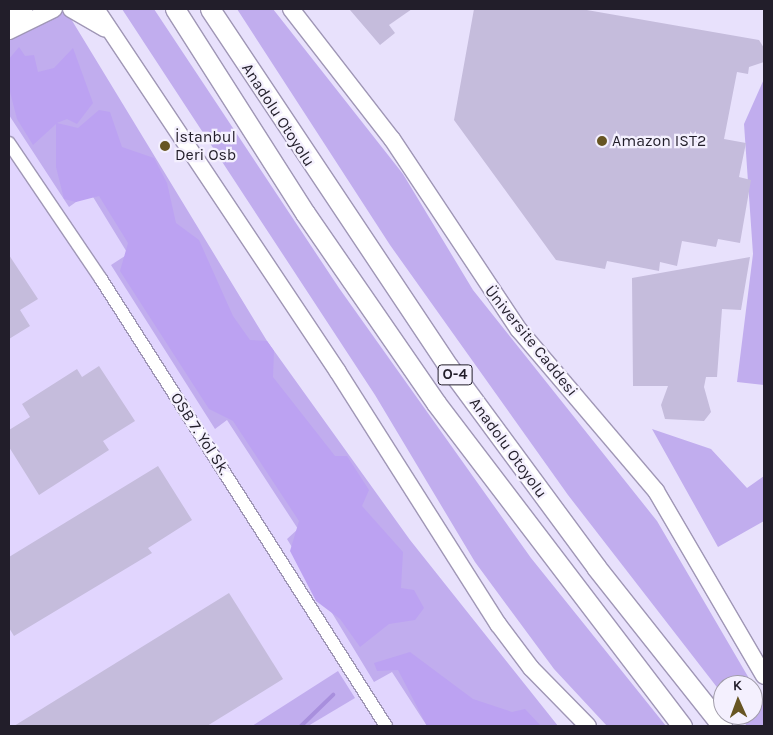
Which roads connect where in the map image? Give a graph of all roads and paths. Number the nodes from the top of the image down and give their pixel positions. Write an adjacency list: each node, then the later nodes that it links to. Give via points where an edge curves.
1 (24, 9): 8 (main road)
2 (54, 9): 9 (main road)
3 (71, 9): 10 (main road)
4 (96, 9): 10 (main road)
5 (175, 9): 17 (highway, Anadolu Otoyolu / O-4, via 305,213 436,403)
6 (210, 9): 18 (highway, Anadolu Otoyolu / O-4, via 448,366 596,567)
7 (290, 9): 13 (main road, Üniversite Caddesi, via 392,139 518,330 656,491)
8 (9, 20)
9 (9, 31)
10 (116, 37): 12 (main road)
11 (9, 143): 14 (street, OSB 7. Yol Sk., via 101,279)
12 (531, 668): 15 (main road); 16 (main road)
13 (764, 676)
14 (386, 726)
15 (576, 726)
16 (588, 726)
17 (682, 726)
18 (722, 726)

